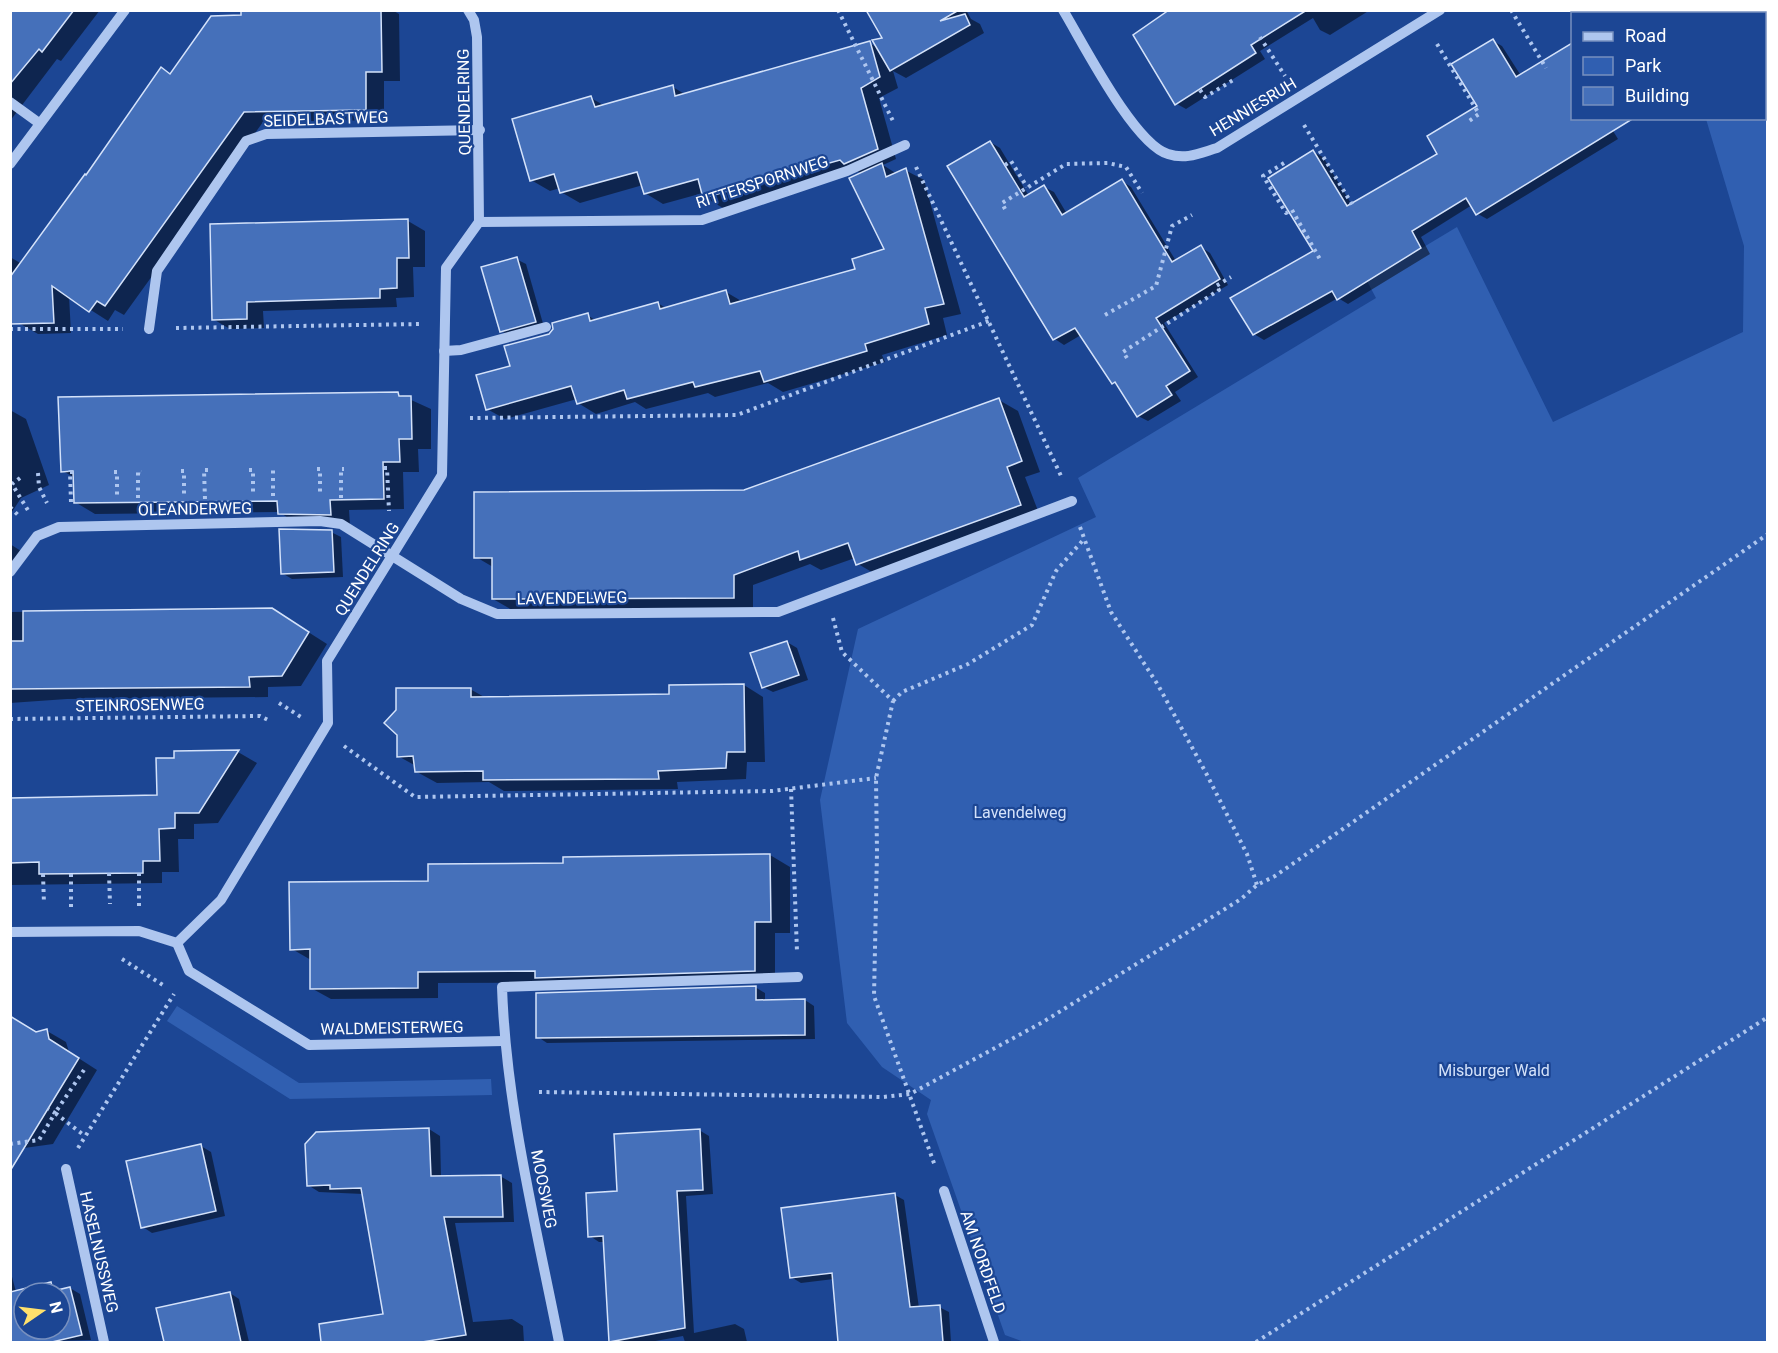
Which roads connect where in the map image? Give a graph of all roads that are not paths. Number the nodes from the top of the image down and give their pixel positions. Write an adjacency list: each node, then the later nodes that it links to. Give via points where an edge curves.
1 (124, 10): 6 (street)
2 (468, 10): 7 (street, QUENDELRING, via 477,37)
3 (1063, 10): 4 (street, HENNIESRUH, via 1134,127 1152,146 1168,154 1189,157 1217,148)
4 (1440, 10)
5 (10, 102): 6 (street)
6 (39, 123): 9 (street)
7 (480, 130): 10 (street, QUENDELRING); 12 (street, SEIDELBASTWEG, via 267,134 246,141 157,271)
8 (905, 145): 10 (street, RITTERSPORNWEG, via 847,171 702,220)
9 (10, 164)
10 (479, 222): 13 (street, QUENDELRING, via 446,268)
11 (546, 327): 13 (street)
12 (149, 329)
13 (444, 351): 15 (street, QUENDELRING, via 442,476)
14 (1072, 501): 15 (street, LAVENDELWEG, via 778,612 497,614 461,599)
15 (393, 555): 16 (street, OLEANDERWEG, via 341,524 320,521 59,527 43,532 29,545); 18 (street, QUENDELRING, via 327,661 328,723 221,900)
16 (10, 573)
17 (10, 932): 18 (street, via 139,931)
18 (177, 943): 20 (street, WALDMEISTERWEG, via 189,971 309,1045)
19 (798, 977): 20 (street, MOOSWEG, via 502,987)
20 (504, 1041): 24 (street, MOOSWEG, via 510,1092)
21 (66, 1169): 23 (street, HASELNUSSWEG)
22 (944, 1191): 25 (street, AM NORDFELD)
23 (104, 1342)
24 (559, 1342)
25 (994, 1342)

